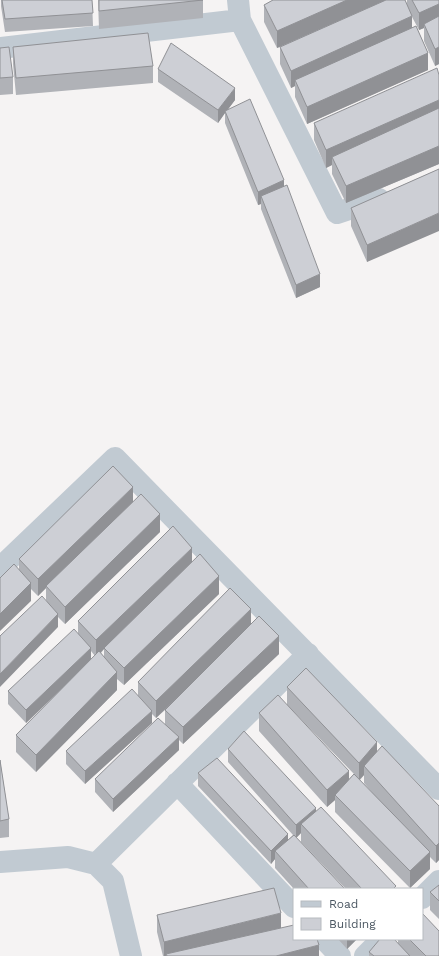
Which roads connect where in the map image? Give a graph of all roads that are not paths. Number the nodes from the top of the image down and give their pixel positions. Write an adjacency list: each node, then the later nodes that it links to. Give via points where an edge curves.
1 (239, 10): 2 (street); 3 (street, via 337,214)
2 (1, 44)
3 (395, 193)
4 (0, 568): 5 (street, via 115,458)
5 (308, 654): 6 (street); 7 (street)
6 (177, 783): 9 (street); 12 (street)
7 (439, 789)
8 (0, 862): 9 (street, via 68,857)
9 (96, 864): 15 (street, via 113,881)
10 (439, 881): 11 (street)
11 (423, 897)
12 (293, 906)
13 (325, 940): 16 (street)
14 (381, 940): 17 (street)
15 (131, 956)
16 (340, 956)
17 (365, 956)

